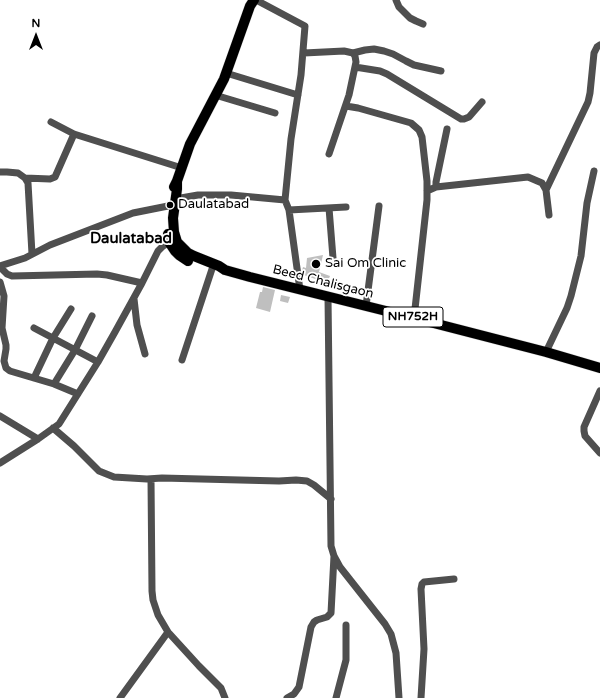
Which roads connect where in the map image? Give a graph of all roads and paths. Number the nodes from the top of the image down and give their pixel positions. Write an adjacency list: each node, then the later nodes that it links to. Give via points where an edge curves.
1 (255, 0): 5 (street, via 305,26); 9 (highway, Beed Chalisgaon / NH752H, via 250,6)
2 (396, 0): 3 (street, via 410,18)
3 (423, 24)
4 (600, 45): 24 (street, via 594,53 588,102)
5 (304, 53): 6 (street); 11 (street)
6 (353, 53): 7 (street); 8 (street, via 374,49 384,51 414,65)
7 (355, 67): 12 (street, via 387,74 461,119 468,117); 13 (street)
8 (442, 71)
9 (226, 73): 10 (highway, Beed Chalisgaon / NH752H); 11 (street)
10 (215, 95): 14 (street); 19 (highway, Beed Chalisgaon / NH752H, via 190,144)
11 (298, 95): 26 (street)
12 (482, 102)
13 (346, 106): 18 (street); 25 (street, via 411,123 419,130 422,137)
14 (275, 113)
15 (51, 122): 17 (street)
16 (447, 129): 23 (street)
17 (74, 134): 19 (street); 22 (street, via 55,177)
18 (329, 154)
19 (182, 168): 27 (highway, Beed Chalisgaon / NH752H, via 170,193)
20 (594, 171): 51 (street, via 587,203 581,256 571,296)
21 (0, 172): 22 (street, via 18,173)
22 (24, 178): 34 (street, via 28,183)
23 (436, 187): 24 (street, via 528,177 542,183); 25 (street)
24 (546, 190): 32 (street)
25 (427, 191): 47 (street)
26 (285, 200): 27 (street, via 198,195); 31 (street)
27 (172, 202): 33 (highway, Beed Chalisgaon / NH752H, via 167,226); 34 (street, via 133,213); 38 (highway, Beed Chalisgaon / NH752H, via 177,242 188,253)
28 (379, 206): 44 (street)
29 (346, 207): 30 (street)
30 (329, 208): 31 (street); 35 (street)
31 (289, 210): 41 (street)
32 (549, 215)
33 (169, 242): 37 (highway, Beed Chalisgaon / NH752H, via 183,258); 40 (street, via 158,251)
34 (32, 254): 36 (street)
35 (333, 258)
36 (0, 267): 40 (street, via 12,276 107,275)
37 (212, 269): 38 (highway, Beed Chalisgaon / NH752H); 53 (street)
38 (225, 270): 41 (highway, Beed Chalisgaon / NH752H)
39 (0, 282): 56 (street, via 4,296 4,364 10,371)
40 (142, 282): 43 (street)
41 (300, 290): 42 (highway, Beed Chalisgaon / NH752H)
42 (328, 297): 44 (highway, Beed Chalisgaon / NH752H); 66 (street)
43 (134, 298): 52 (street, via 139,335); 54 (street)
44 (366, 306): 47 (highway, Beed Chalisgaon / NH752H)
45 (71, 309): 49 (street)
46 (92, 316): 50 (street)
47 (414, 318): 51 (highway, Beed Chalisgaon / NH752H)
48 (34, 328): 49 (street)
49 (53, 338): 50 (street); 56 (street)
50 (75, 350): 54 (street); 57 (street)
51 (546, 352): 55 (highway, Beed Chalisgaon / NH752H)
52 (145, 354)
53 (182, 360)
54 (98, 362): 59 (street)
55 (600, 368)
56 (34, 378): 57 (street)
57 (54, 384): 59 (street)
58 (600, 391): 63 (street, via 584,431 585,436)
59 (78, 394): 61 (street, via 59,424)
60 (0, 416): 62 (street)
61 (53, 428): 62 (street); 65 (street, via 99,471 114,477)
62 (38, 439): 64 (street)
63 (600, 453)
64 (0, 463)
65 (151, 479): 66 (street, via 307,481); 70 (street, via 153,600)
66 (331, 499): 67 (street, via 331,546)
67 (334, 556): 73 (street, via 331,613 314,622 299,687); 75 (street, via 391,634 396,653)
68 (454, 579): 76 (street, via 422,584 424,649)
69 (346, 625): 74 (street, via 346,660)
70 (168, 632): 71 (street); 72 (street, via 221,688)
71 (123, 697)
72 (225, 698)
73 (287, 698)
74 (336, 698)
75 (399, 698)
76 (421, 698)

